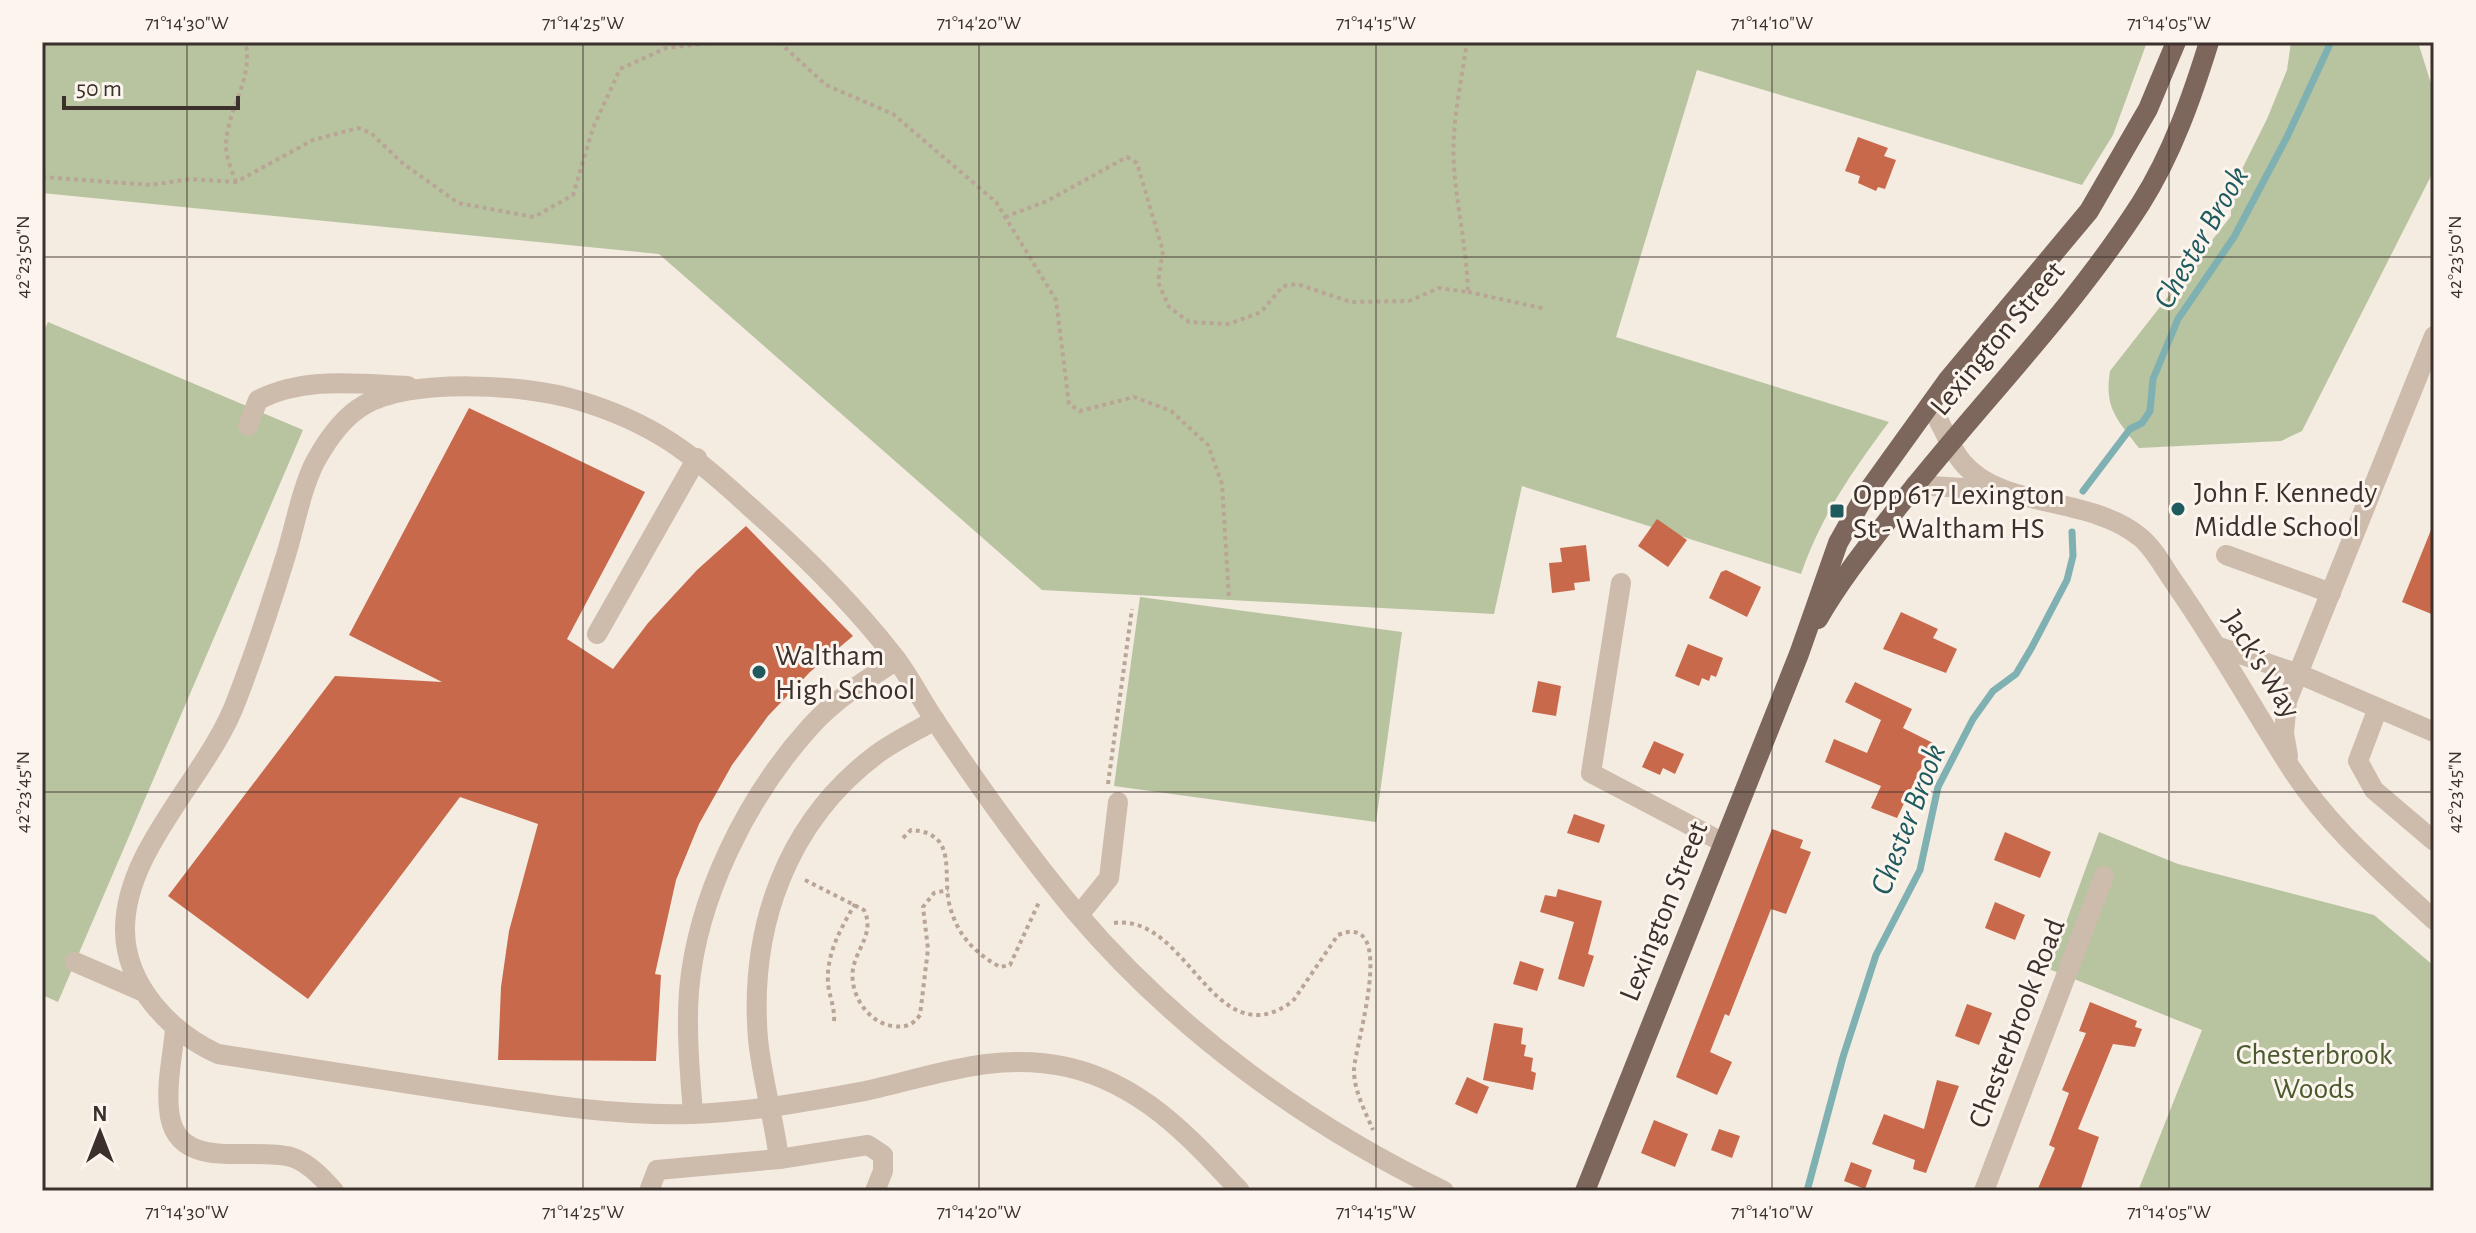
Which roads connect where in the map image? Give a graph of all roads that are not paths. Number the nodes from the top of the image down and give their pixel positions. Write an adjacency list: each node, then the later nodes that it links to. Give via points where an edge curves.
1 (2176, 42): 5 (main road, Lexington Street, via 2148,109 2089,211)
2 (2209, 42): 7 (main road, Lexington Street, via 2188,104 2142,201 2101,260)
3 (2434, 336): 13 (street)
4 (428, 386): 6 (street, via 333,383 283,388 258,400); 8 (street, via 529,390 572,398 630,420); 30 (street, via 365,404 338,428 313,466 234,707 132,885 125,924 127,953)
5 (1930, 405): 7 (street, Jack's Way); 16 (main road, Lexington Street, via 1865,495 1838,543)
6 (248, 426)
7 (1952, 440): 9 (main road, Lexington Street); 10 (street, Jack's Way, via 1961,461 1980,479)
8 (697, 458): 14 (street); 17 (street, via 820,570)
9 (1915, 485): 10 (street, Jack's Way); 16 (main road, Lexington Street, via 1847,574)
10 (2009, 491): 15 (street, Jack's Way, via 2079,507 2115,520 2142,538)
11 (2226, 555): 13 (street)
12 (1621, 583): 25 (street, via 1591,773)
13 (2331, 593): 18 (street)
14 (597, 634)
15 (2219, 647): 18 (street); 22 (street, Jack's Way)
16 (1799, 654): 25 (main road, Lexington Street)
17 (897, 660): 20 (street); 33 (street, via 812,725 767,780 732,847 702,923 689,991)
18 (2299, 674): 19 (street); 22 (street, via 2287,701 2284,733)
19 (2378, 708): 21 (street); 24 (street, via 2358,761 2374,790)
20 (935, 720): 27 (street, via 1015,837); 32 (street, via 877,754 834,792 802,832 780,872 756,978 758,1041)
21 (2434, 732)
22 (2290, 768): 28 (street, Jack's Way, via 2358,850)
23 (1118, 802): 27 (street, via 1109,878)
24 (2434, 841)
25 (1722, 842): 40 (main road, Lexington Street)
26 (2104, 876): 41 (street, Chesterbrook Road)
27 (1079, 915): 39 (street, via 1150,991 1226,1056 1312,1118)
28 (2434, 920)
29 (75, 962): 30 (street)
30 (144, 992): 31 (street)
31 (175, 1029): 33 (street, via 218,1054 567,1108); 35 (street, via 168,1107 178,1137 209,1154 294,1158)
32 (772, 1108): 33 (street); 34 (street); 38 (street, via 981,1062 1067,1067 1149,1101)
33 (693, 1114)
34 (779, 1159): 36 (street, via 657,1170); 37 (street, via 868,1145 883,1155)
35 (334, 1191)
36 (649, 1191)
37 (875, 1191)
38 (1240, 1191)
39 (1444, 1191)
40 (1585, 1191)
41 (1984, 1191)

